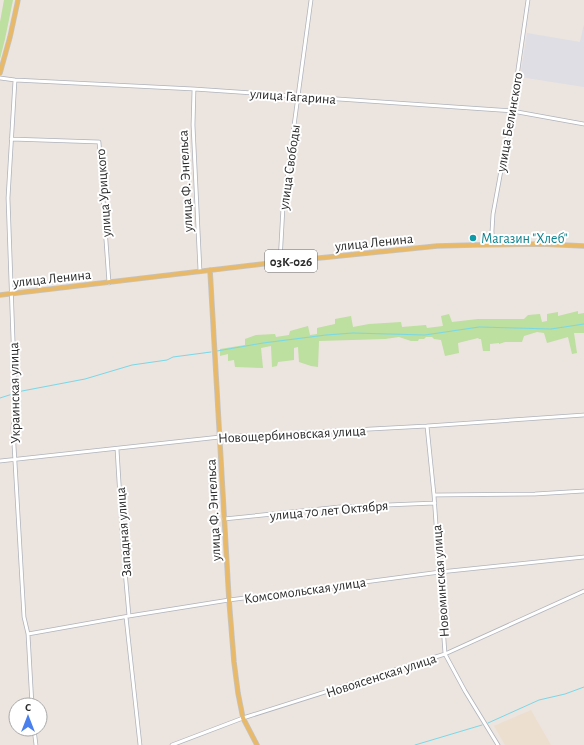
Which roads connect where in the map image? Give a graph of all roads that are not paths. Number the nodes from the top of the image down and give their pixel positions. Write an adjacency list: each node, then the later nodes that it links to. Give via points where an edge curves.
1 (18, 0): 4 (main road)
2 (312, 0): 8 (street, улица Свободы)
3 (528, 0): 9 (street, улица Белинского)
4 (0, 73)
5 (0, 78): 6 (street, улица Гагарина)
6 (15, 80): 7 (street, улица Гагарина); 11 (street, Украинская улица)
7 (194, 89): 8 (street, улица Гагарина); 16 (street, улица Ф. Энгельса, via 193,125)
8 (299, 96): 9 (street, улица Гагарина); 14 (street, улица Свободы, via 283,207)
9 (512, 111): 10 (street, улица Гагарина); 12 (street, улица Белинского, via 493,214)
10 (584, 124)
11 (11, 140): 17 (street, улица Урицкого, via 99,142); 18 (street, Украинская улица, via 8,198)
12 (493, 244): 13 (main road, улица Ленина / 03К-026); 14 (main road, улица Ленина / 03К-026, via 438,246)
13 (584, 246)
14 (280, 262): 15 (main road, улица Ленина / 03К-026)
15 (210, 270): 16 (main road, улица Ленина / 03К-026); 22 (main road, улица Ф. Энгельса)
16 (200, 271): 17 (main road, улица Ленина / 03К-026)
17 (109, 283): 18 (main road, улица Ленина / 03К-026)
18 (12, 294): 19 (main road, улица Ленина / 03К-026); 24 (street, Украинская улица)
19 (0, 295)
20 (584, 415): 21 (street, Новощербиновская улица)
21 (427, 426): 22 (street, Новощербиновская улица); 27 (street, Новоминская улица)
22 (220, 437): 23 (street, Новощербиновская улица); 29 (main road, улица Ф. Энгельса)
23 (117, 449): 24 (street, Новощербиновская улица); 34 (street, Западная улица)
24 (15, 460): 25 (street, Новощербиновская улица); 35 (street, Украинская улица, via 24,617)
25 (0, 461)
26 (584, 491): 27 (street)
27 (434, 495): 28 (street, Новоминская улица)
28 (435, 503): 29 (street, улица 70 лет Октября, via 339,507); 31 (street, Новоминская улица)
29 (224, 519): 33 (main road, улица Ф. Энгельса)
30 (584, 557): 31 (street, Комсомольская улица)
31 (440, 572): 33 (street, Комсомольская улица); 36 (street, Новоминская улица)
32 (584, 591): 36 (street, Новоясенская улица)
33 (229, 600): 34 (street, Комсомольская улица); 38 (main road, улица Ф. Энгельса, via 234,662)
34 (127, 617): 35 (street, Комсомольская улица); 39 (street, Западная улица)
35 (28, 634): 37 (street, Украинская улица)
36 (445, 654): 38 (street, Новоясенская улица); 42 (street, Новоминская улица)
37 (32, 697)
38 (243, 718): 40 (street, Новоясенская улица); 41 (main road, улица Ф. Энгельса)
39 (140, 745)
40 (172, 745)
41 (257, 745)
42 (498, 745)

